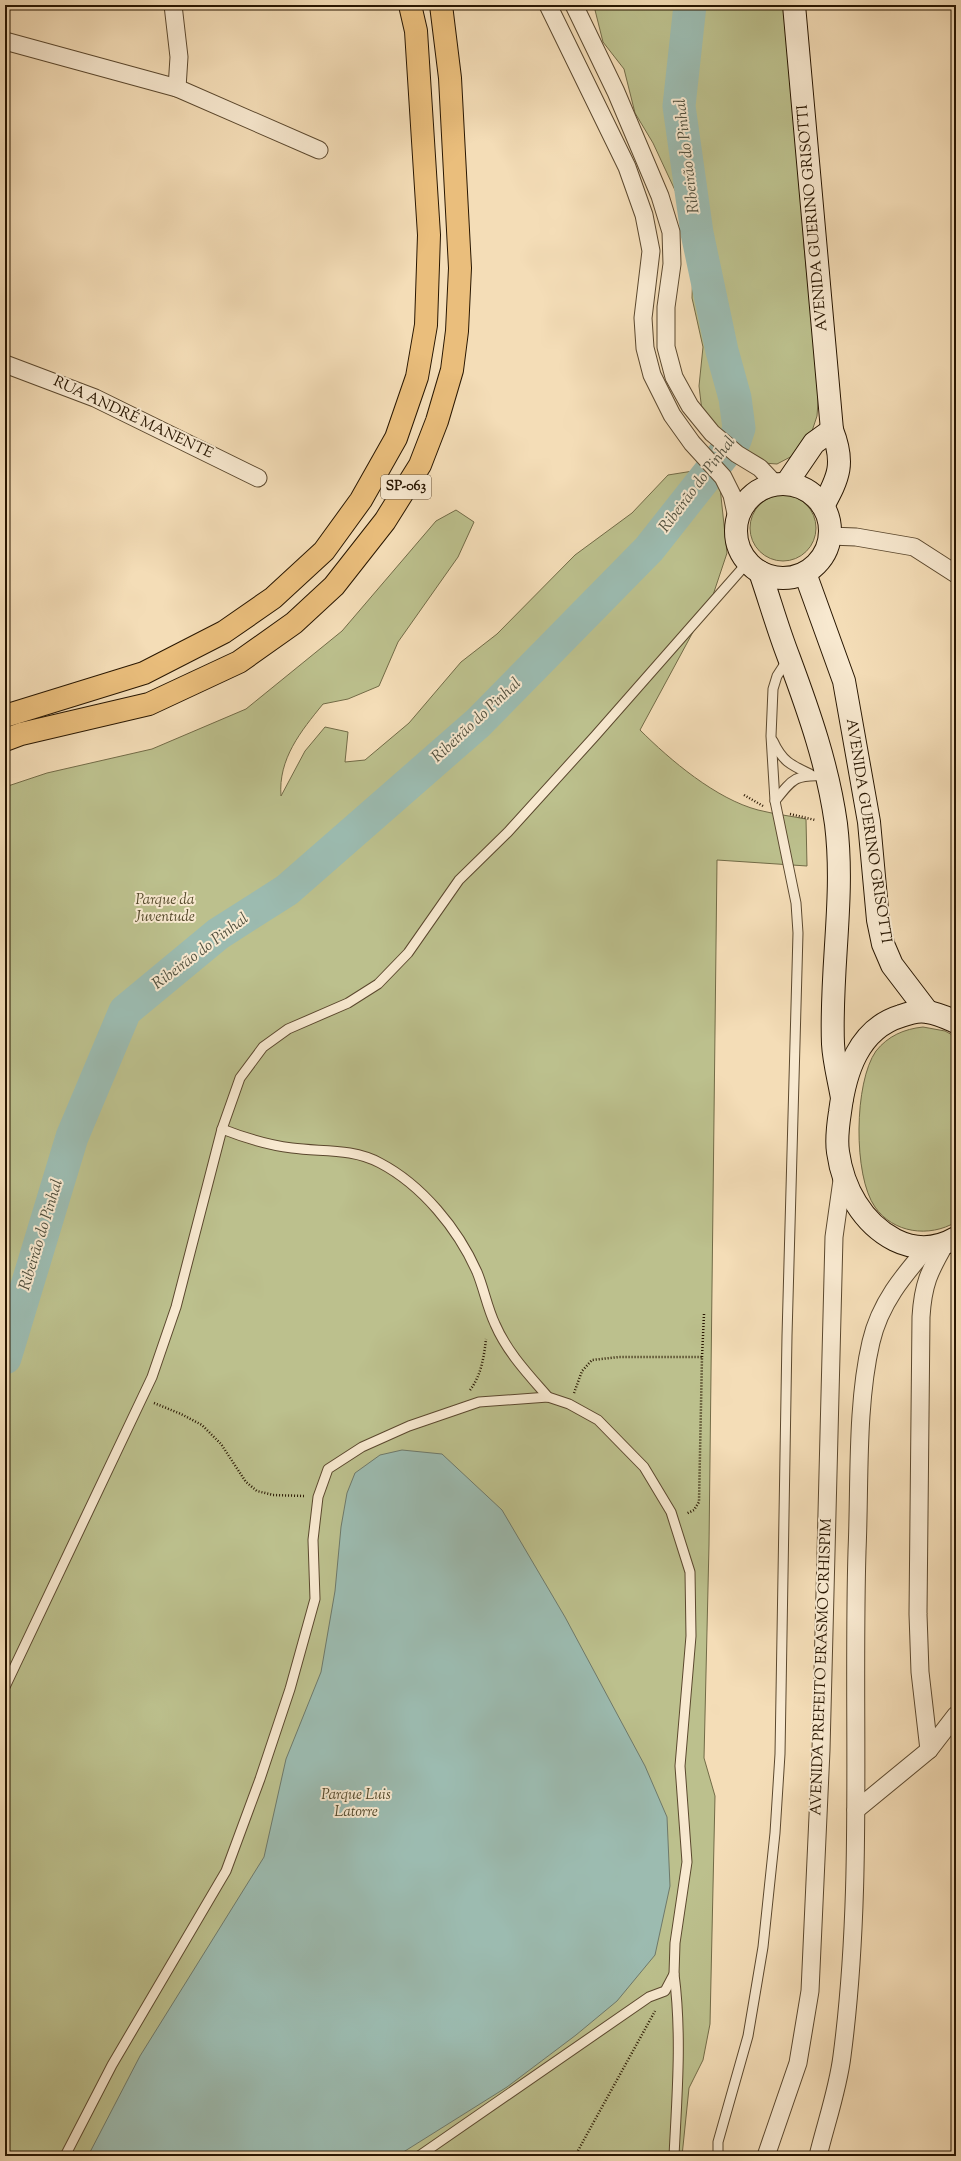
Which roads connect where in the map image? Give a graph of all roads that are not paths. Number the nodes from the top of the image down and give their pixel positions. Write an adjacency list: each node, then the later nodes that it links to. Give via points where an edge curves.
1 (173, 5): 8 (street, via 179,57)
2 (410, 5): 21 (highway, SP-063, via 416,31 429,235 426,325 417,377 396,438 361,500 324,551 273,598 224,632 144,673)
3 (441, 5): 23 (highway, SP-063, via 450,78 460,268 452,370 437,421 420,465 385,521 334,586 294,623 239,662 149,704)
4 (548, 5): 15 (street, via 627,167 644,215 651,251 643,318 645,348 652,375 672,415 692,443 724,477 732,495)
5 (574, 5): 13 (street, via 616,92 660,196 671,232 672,264 666,307 666,347 674,377 690,406 712,433 737,454)
6 (794, 5): 11 (main road, AVENIDA GUERINO GRISOTTI)
7 (5, 41): 8 (street)
8 (177, 88): 9 (street)
9 (319, 150)
10 (5, 364): 12 (street, RUA ANDRÉ MANENTE, via 95,398)
11 (832, 430): 13 (main road, via 814,443); 14 (main road, AVENIDA GUERINO GRISOTTI, via 837,444 839,475)
12 (258, 478)
13 (781, 484): 14 (main road, via 806,490); 15 (main road, via 755,492 744,504)
14 (823, 506): 16 (main road, via 829,520)
15 (737, 518): 17 (main road, via 736,534 739,549)
16 (830, 536): 18 (main road, via 826,550 818,563); 19 (street, via 856,537 914,547)
17 (754, 567): 18 (main road, via 775,577); 20 (main road, AVENIDA GUERINO GRISOTTI); 29 (lane, via 508,832 459,880 408,953 378,984 348,1003 288,1029 263,1047 240,1078)
18 (805, 572): 26 (main road, AVENIDA GUERINO GRISOTTI, via 844,681 869,822 878,920 883,944 892,965)
19 (956, 574)
20 (789, 658): 22 (lane, via 777,676 773,689); 24 (main road, AVENIDA GUERINO GRISOTTI, via 804,698)
21 (5, 716)
22 (771, 736): 24 (lane, via 779,754 788,762); 25 (lane)
23 (5, 740)
24 (818, 775): 25 (lane, via 794,780); 28 (main road, AVENIDA GUERINO GRISOTTI, via 836,824 840,889 833,1038)
25 (775, 801): 41 (lane, via 796,903 798,933 786,1344 780,1754 763,1947 748,2036 718,2142)
26 (927, 1012): 27 (main road); 28 (main road, via 912,1012 892,1018 875,1029 859,1047 847,1075)
27 (956, 1022)
28 (842, 1098): 30 (main road, via 838,1151)
29 (222, 1129): 32 (lane, via 250,1140 292,1148 356,1154 380,1163 409,1183 441,1213 458,1236 477,1272 494,1324 512,1354); 33 (lane, via 176,1307 152,1377)
30 (843, 1173): 31 (main road, via 852,1197 868,1220 889,1237 908,1246); 42 (street, AVENIDA PREFEITO ERASMO CRHISPIM, via 834,1237 821,1750 810,1991 798,2063)
31 (943, 1243): 35 (street, via 923,1290 921,1317 918,1614 920,1672); 36 (street, AVENIDA PREFEITO ERASMO CRHISPIM, via 900,1279 884,1304 871,1340 862,1388 856,1602)
32 (548, 1397): 37 (lane, via 569,1404 598,1420 644,1466 671,1512 690,1572 691,1636 680,1766 688,1862 675,1943); 38 (lane, via 480,1402 409,1426 362,1447 328,1469 318,1497 313,1540 315,1600 288,1696 228,1864 112,2065)
33 (5, 1687)
34 (956, 1715): 35 (street)
35 (929, 1750): 36 (street)
36 (856, 1810): 43 (street, AVENIDA PREFEITO ERASMO CRHISPIM, via 852,1969 843,2052)
37 (674, 1974): 39 (lane, via 665,1991 649,1997); 40 (lane, via 679,2011 679,2044)
38 (65, 2156)
39 (419, 2156)
40 (674, 2156)
41 (718, 2156)
42 (766, 2156)
43 (818, 2156)

